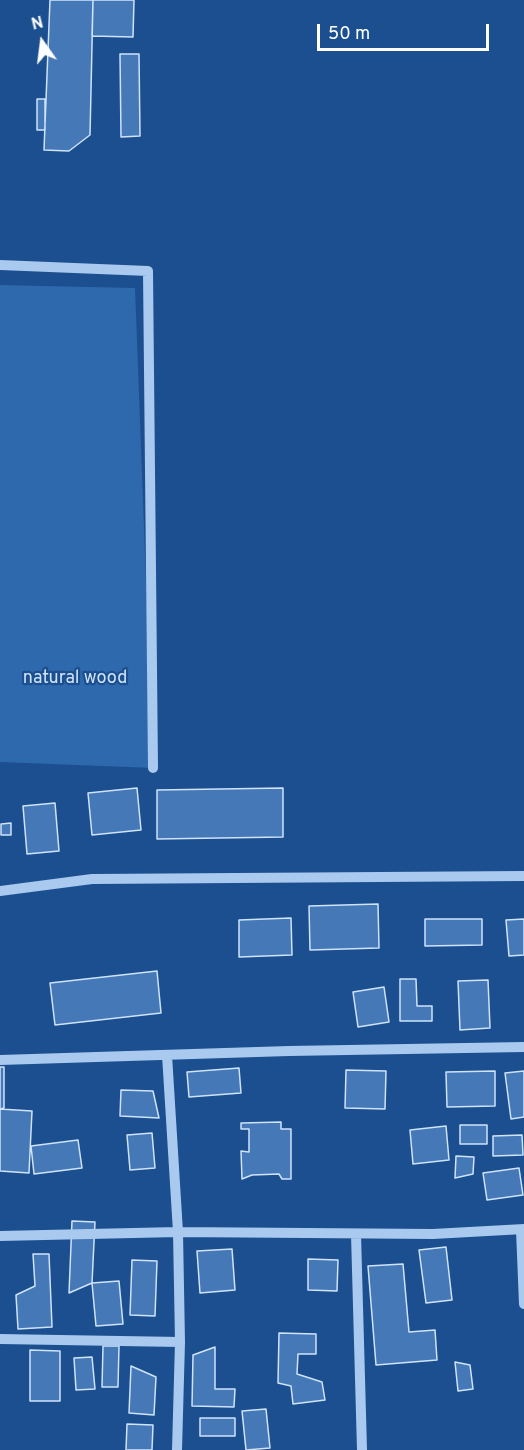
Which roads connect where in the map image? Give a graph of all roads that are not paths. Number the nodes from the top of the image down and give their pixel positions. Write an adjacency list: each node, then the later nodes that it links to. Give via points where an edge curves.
1 (0, 265): 2 (street, via 148,271)
2 (153, 768)
3 (524, 876): 4 (street, via 92,879)
4 (0, 891)
5 (524, 1047): 6 (street)
6 (167, 1055): 7 (street); 9 (street)
7 (0, 1060)
8 (522, 1229): 10 (street); 12 (street)
9 (178, 1232): 10 (street); 11 (street); 14 (street)
10 (356, 1234): 16 (street)
11 (0, 1236)
12 (524, 1304)
13 (0, 1339): 14 (street)
14 (180, 1342): 15 (street)
15 (177, 1450)
16 (362, 1450)

